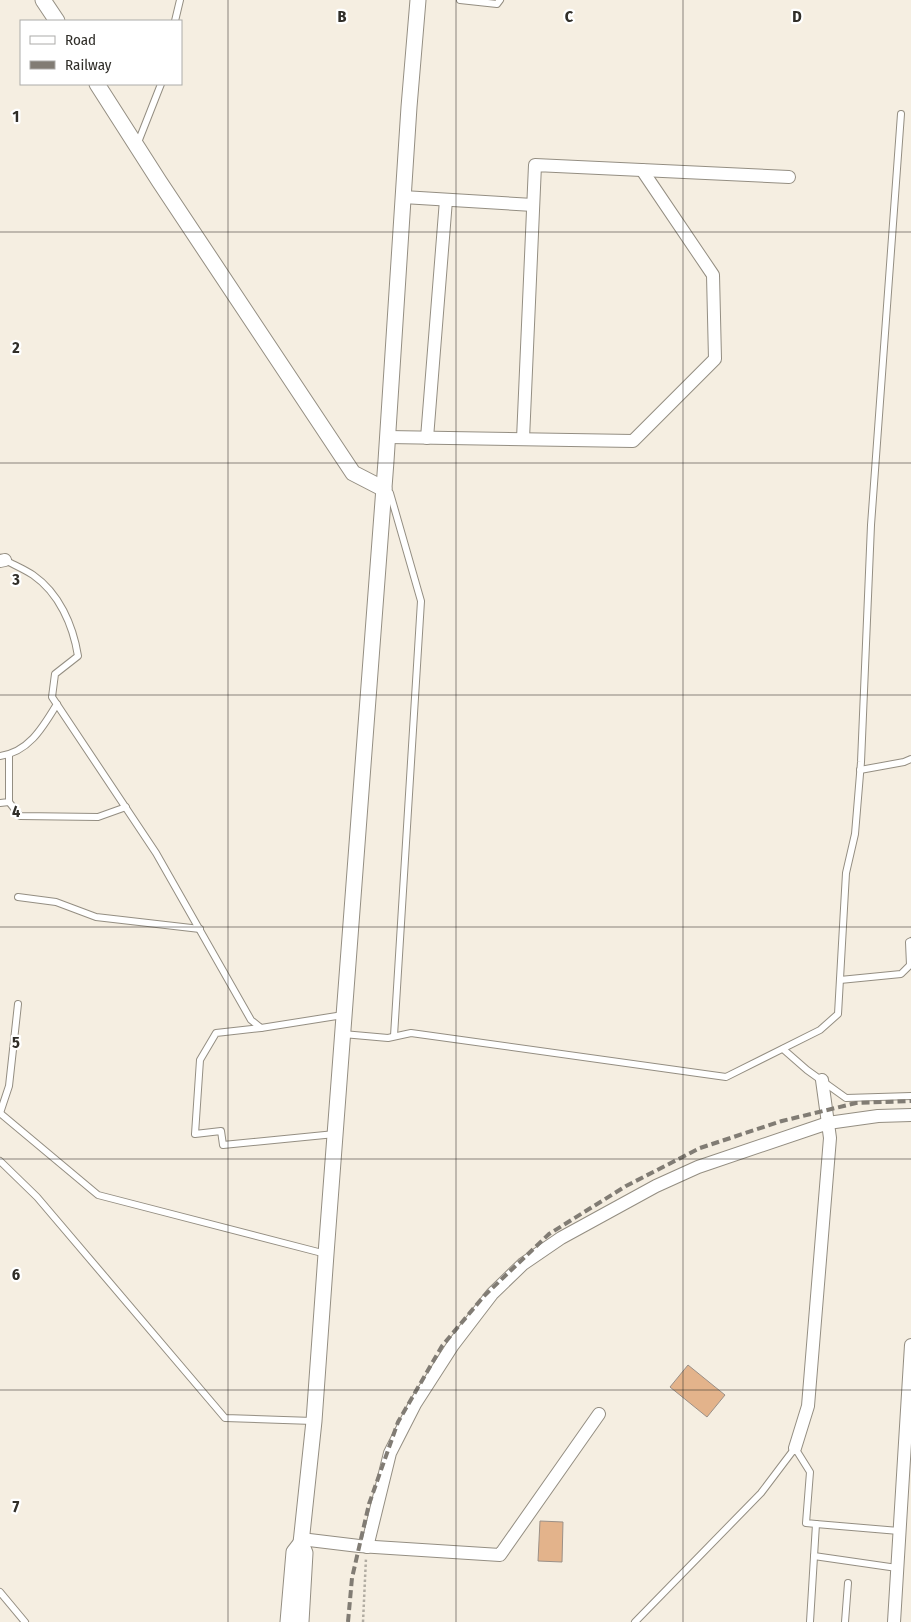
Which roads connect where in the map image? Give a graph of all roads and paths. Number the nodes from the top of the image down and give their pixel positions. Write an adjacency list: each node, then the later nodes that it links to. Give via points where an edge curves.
1 (44, 0): 6 (street)
2 (180, 0): 7 (lane)
3 (418, 0): 14 (street)
4 (460, 0): 5 (lane, via 497,4)
5 (500, 0)
6 (56, 20)
7 (175, 20)
8 (98, 85): 11 (street)
9 (161, 85): 11 (lane)
10 (901, 114): 26 (lane, via 871,525)
11 (136, 146): 20 (street, via 353,473)
12 (642, 170): 13 (street); 16 (street, via 535,165); 19 (street, via 713,275 715,359 633,441)
13 (788, 177)
14 (403, 197): 15 (street); 17 (street)
15 (446, 200): 16 (street); 18 (street)
16 (533, 205): 19 (street)
17 (388, 437): 18 (street); 20 (street)
18 (428, 438): 19 (street)
19 (523, 439)
20 (384, 489): 35 (street); 38 (lane, via 390,493 421,601)
21 (2, 560): 22 (lane, via 33,575 57,597 74,635 78,656 55,674 52,697)
22 (57, 704): 23 (lane, via 26,747); 29 (lane)
23 (9, 755): 24 (lane); 27 (lane)
24 (0, 756)
25 (911, 759): 26 (lane)
26 (860, 770): 33 (lane, via 856,834 846,873)
27 (9, 802): 28 (lane); 29 (lane, via 20,816 98,817)
28 (0, 803)
29 (126, 807): 31 (lane)
30 (18, 897): 31 (lane, via 56,902 96,917)
31 (200, 929): 36 (lane, via 251,1020)
32 (911, 940): 33 (lane, via 910,966 901,974)
33 (840, 980): 39 (lane, via 838,1014 820,1030)
34 (18, 1004): 42 (lane, via 9,1086)
35 (344, 1015): 36 (lane); 37 (street)
36 (261, 1028): 45 (lane, via 216,1033 200,1060 195,1134 221,1131 223,1145)
37 (342, 1034): 38 (lane); 45 (street)
38 (394, 1036): 39 (lane, via 411,1033 726,1077)
39 (783, 1049): 40 (lane)
40 (822, 1080): 41 (lane, via 846,1098); 44 (street)
41 (911, 1096)
42 (0, 1113): 47 (lane, via 98,1195)
43 (911, 1115): 44 (street)
44 (828, 1123): 51 (street, via 830,1138 808,1406); 55 (street, via 698,1167 656,1186 561,1238 523,1264 486,1301 453,1344 416,1404 390,1453)
45 (335, 1134): 47 (street)
46 (0, 1161): 50 (lane, via 37,1196 225,1418)
47 (326, 1254): 50 (street)
48 (911, 1345): 53 (street)
49 (599, 1414): 55 (street, via 500,1555)
50 (314, 1421): 54 (street)
51 (795, 1448): 52 (lane, via 810,1472 806,1523); 64 (lane, via 761,1493)
52 (816, 1524): 53 (lane); 56 (lane)
53 (899, 1531): 57 (street)
54 (301, 1541): 55 (street); 61 (street, via 294,1552); 62 (street, via 305,1553)
55 (367, 1547): 63 (path)
56 (814, 1556): 57 (lane); 65 (lane)
57 (897, 1568): 67 (street)
58 (848, 1583): 66 (lane)
59 (0, 1592): 60 (lane)
60 (25, 1622)
61 (288, 1622)
62 (301, 1622)
63 (363, 1622)
64 (635, 1622)
65 (810, 1622)
66 (845, 1622)
67 (894, 1622)

